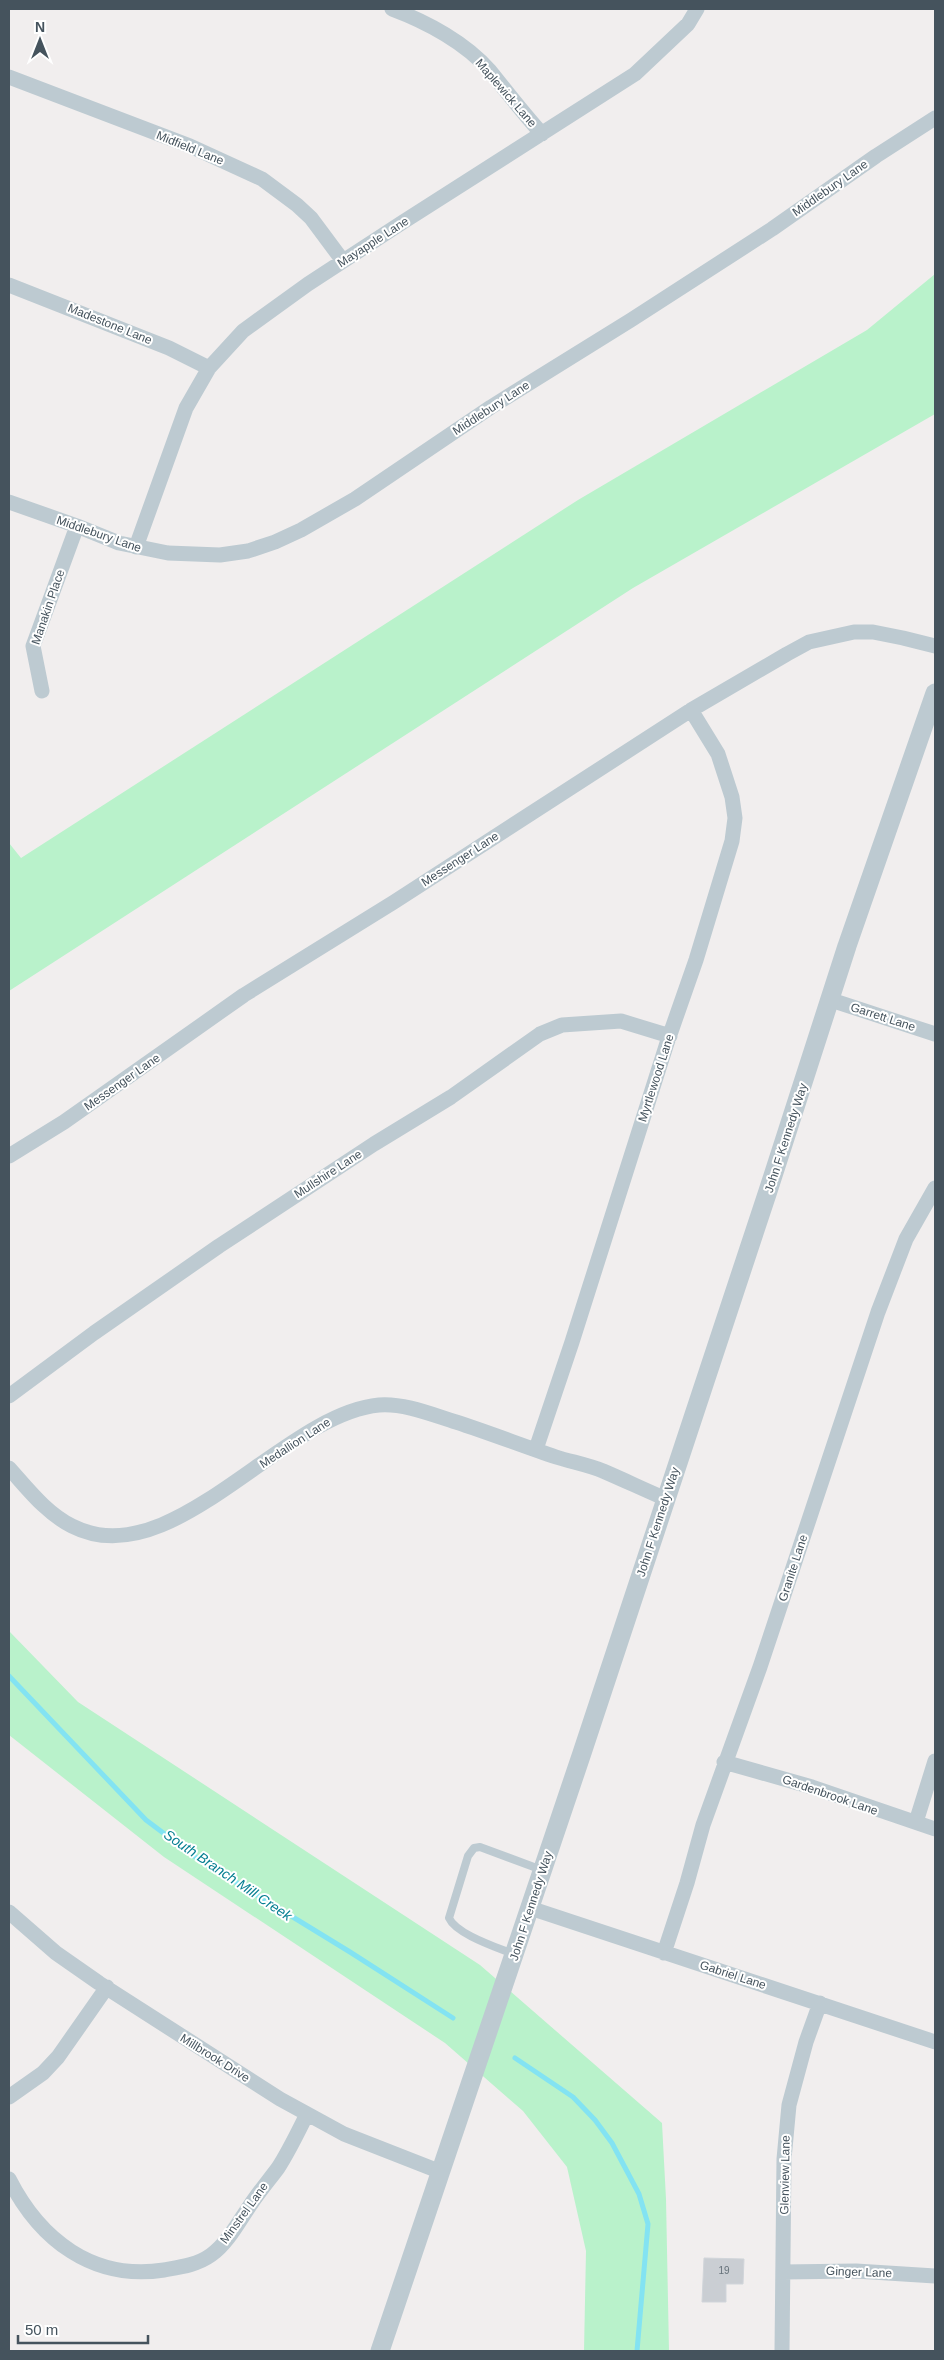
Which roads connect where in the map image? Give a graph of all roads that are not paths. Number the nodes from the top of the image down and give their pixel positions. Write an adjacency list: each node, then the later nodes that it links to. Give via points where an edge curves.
1 (392, 9): 5 (street, Maplewick Lane, via 427,24 470,53 489,70)
2 (697, 9): 5 (street, Mayapple Lane, via 688,24 634,74)
3 (9, 77): 6 (street, Midfield Lane, via 190,146 262,179 311,218)
4 (935, 118): 11 (street, Middlebury Lane, via 631,320 519,389 355,499 301,530 248,551 220,555 168,554)
5 (542, 134): 6 (street, Mayapple Lane)
6 (343, 261): 8 (street, Mayapple Lane, via 243,330)
7 (9, 285): 8 (street, Madestone Lane, via 169,348)
8 (208, 368): 11 (street, Mayapple Lane, via 181,422)
9 (9, 502): 10 (street, Middlebury Lane)
10 (78, 526): 11 (street, Middlebury Lane); 13 (street, Manakin Place, via 33,646)
11 (136, 547)
12 (935, 646): 15 (street, Messenger Lane, via 873,632 832,636 810,642 787,654)
13 (42, 691)
14 (935, 693): 16 (street, John F Kennedy Way)
15 (691, 710): 18 (street, Myrtlewood Lane, via 718,754 735,818 726,863); 19 (street, Messenger Lane, via 244,995 64,1122)
16 (831, 1000): 17 (street, Garrett Lane); 24 (street, John F Kennedy Way)
17 (935, 1034)
18 (670, 1036): 21 (street, Mullshire Lane, via 621,1021 562,1025 540,1034 451,1098 218,1246); 22 (street, Myrtlewood Lane)
19 (9, 1156)
20 (935, 1188): 26 (street, Granite Lane, via 906,1240 878,1312 763,1658)
21 (9, 1396)
22 (536, 1449): 23 (street, Medallion Lane, via 405,1408 360,1407 318,1426 164,1525 141,1533 117,1536 94,1534 72,1526 36,1498); 24 (street, Medallion Lane, via 604,1471)
23 (9, 1468)
24 (666, 1499): 29 (street, John F Kennedy Way)
25 (935, 1761): 27 (street)
26 (724, 1762): 27 (street, Gardenbrook Lane); 32 (street, Granite Lane)
27 (916, 1822): 28 (street, Gardenbrook Lane)
28 (935, 1829)
29 (543, 1870): 30 (street, John F Kennedy Way); 33 (lane, via 480,1847 474,1848 468,1856 449,1918 452,1924 478,1939)
30 (530, 1908): 32 (street, Gabriel Lane); 33 (street, John F Kennedy Way)
31 (9, 1912): 34 (street, Millbrook Drive, via 56,1953)
32 (664, 1953): 35 (street, Gabriel Lane)
33 (515, 1955): 39 (street, John F Kennedy Way)
34 (107, 1987): 37 (street, via 58,2057 43,2073); 38 (street, Millbrook Drive, via 158,2023)
35 (820, 2004): 36 (street, Gabriel Lane); 41 (street, Glenview Lane, via 789,2104 784,2159)
36 (935, 2042)
37 (9, 2097)
38 (307, 2114): 39 (street, Millbrook Drive, via 344,2134); 40 (street, Minstrel Lane, via 279,2166 233,2231 212,2254 194,2265 134,2271 84,2261 54,2239 39,2223)
39 (441, 2172): 43 (street, John F Kennedy Way)
40 (9, 2179)
41 (783, 2272): 42 (street, Ginger Lane, via 856,2271); 44 (street, Glenview Lane)
42 (935, 2276)
43 (380, 2351)
44 (782, 2351)

